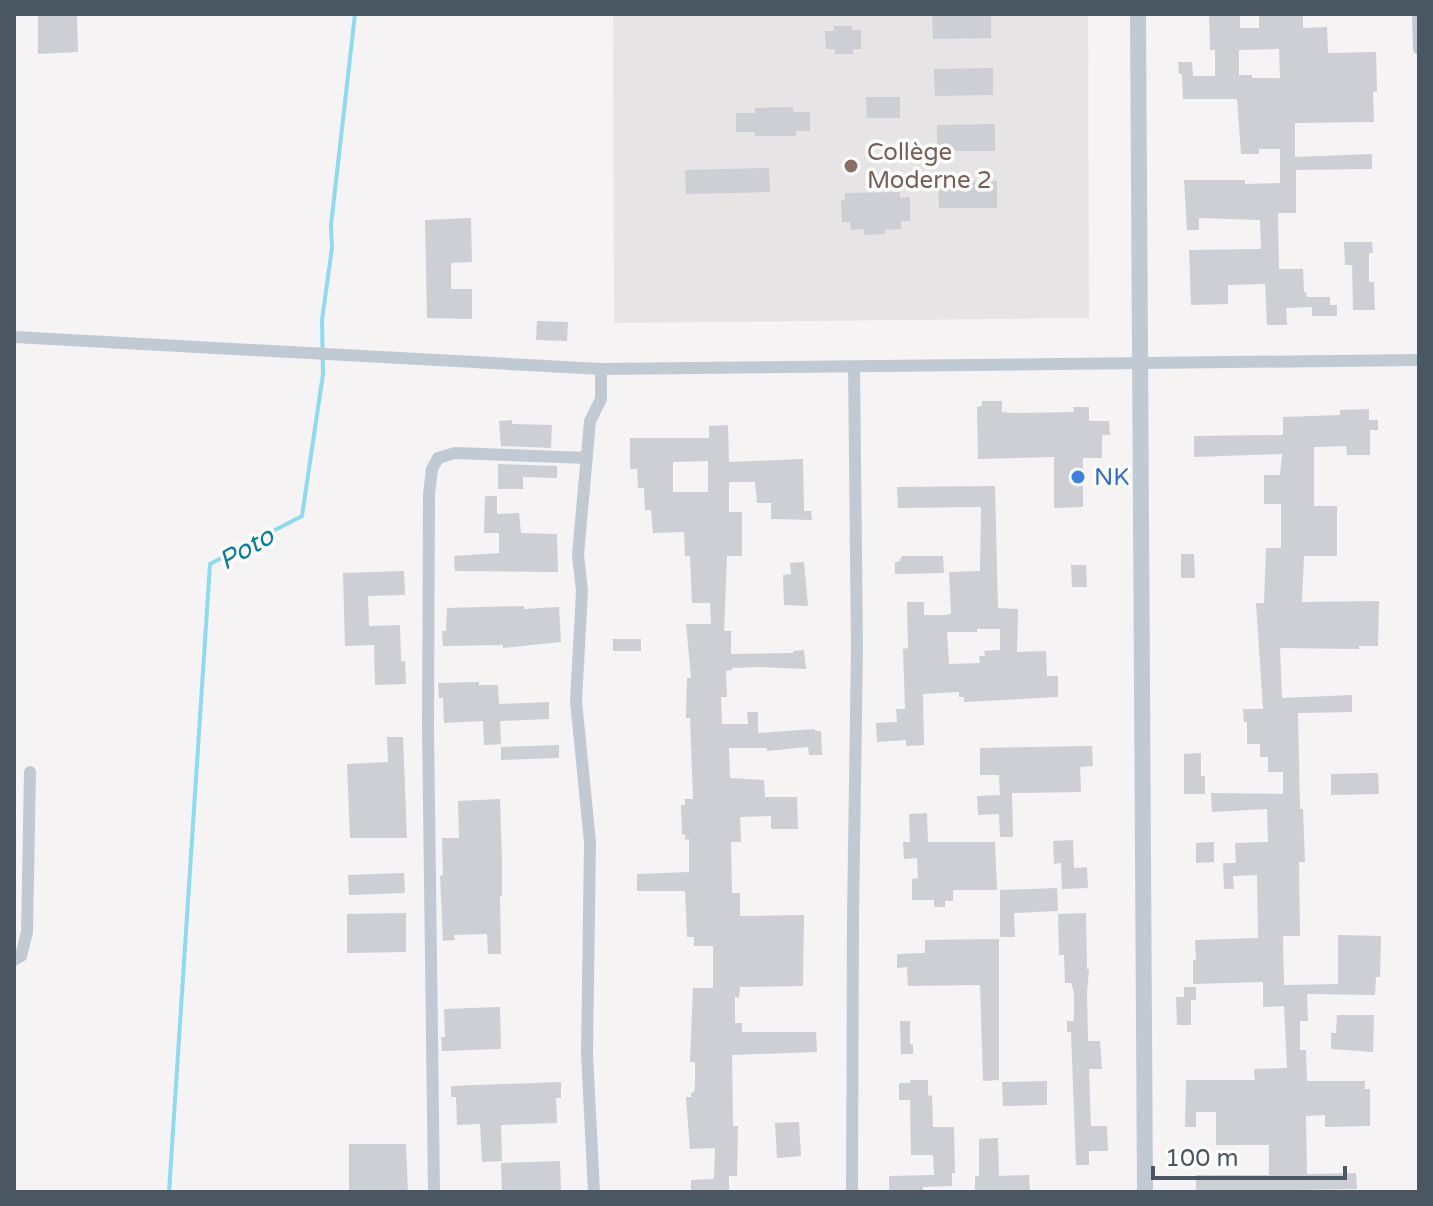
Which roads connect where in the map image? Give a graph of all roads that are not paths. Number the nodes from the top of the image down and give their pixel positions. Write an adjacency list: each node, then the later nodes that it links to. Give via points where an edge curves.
1 (1138, 14): 6 (street)
2 (1418, 14): 3 (street)
3 (1419, 49)
4 (14, 337): 8 (street)
5 (1419, 360): 6 (street)
6 (1139, 363): 7 (street); 15 (street)
7 (854, 367): 8 (street); 14 (street)
8 (601, 369): 9 (street, via 601,399 590,421)
9 (587, 458): 12 (street, via 455,453 438,458 432,469 428,727); 13 (street, via 578,555 582,591 576,701 590,842 587,1054)
10 (30, 772): 11 (street, via 27,932 21,956)
11 (14, 960)
12 (434, 1192)
13 (594, 1192)
14 (852, 1192)
15 (1145, 1192)

